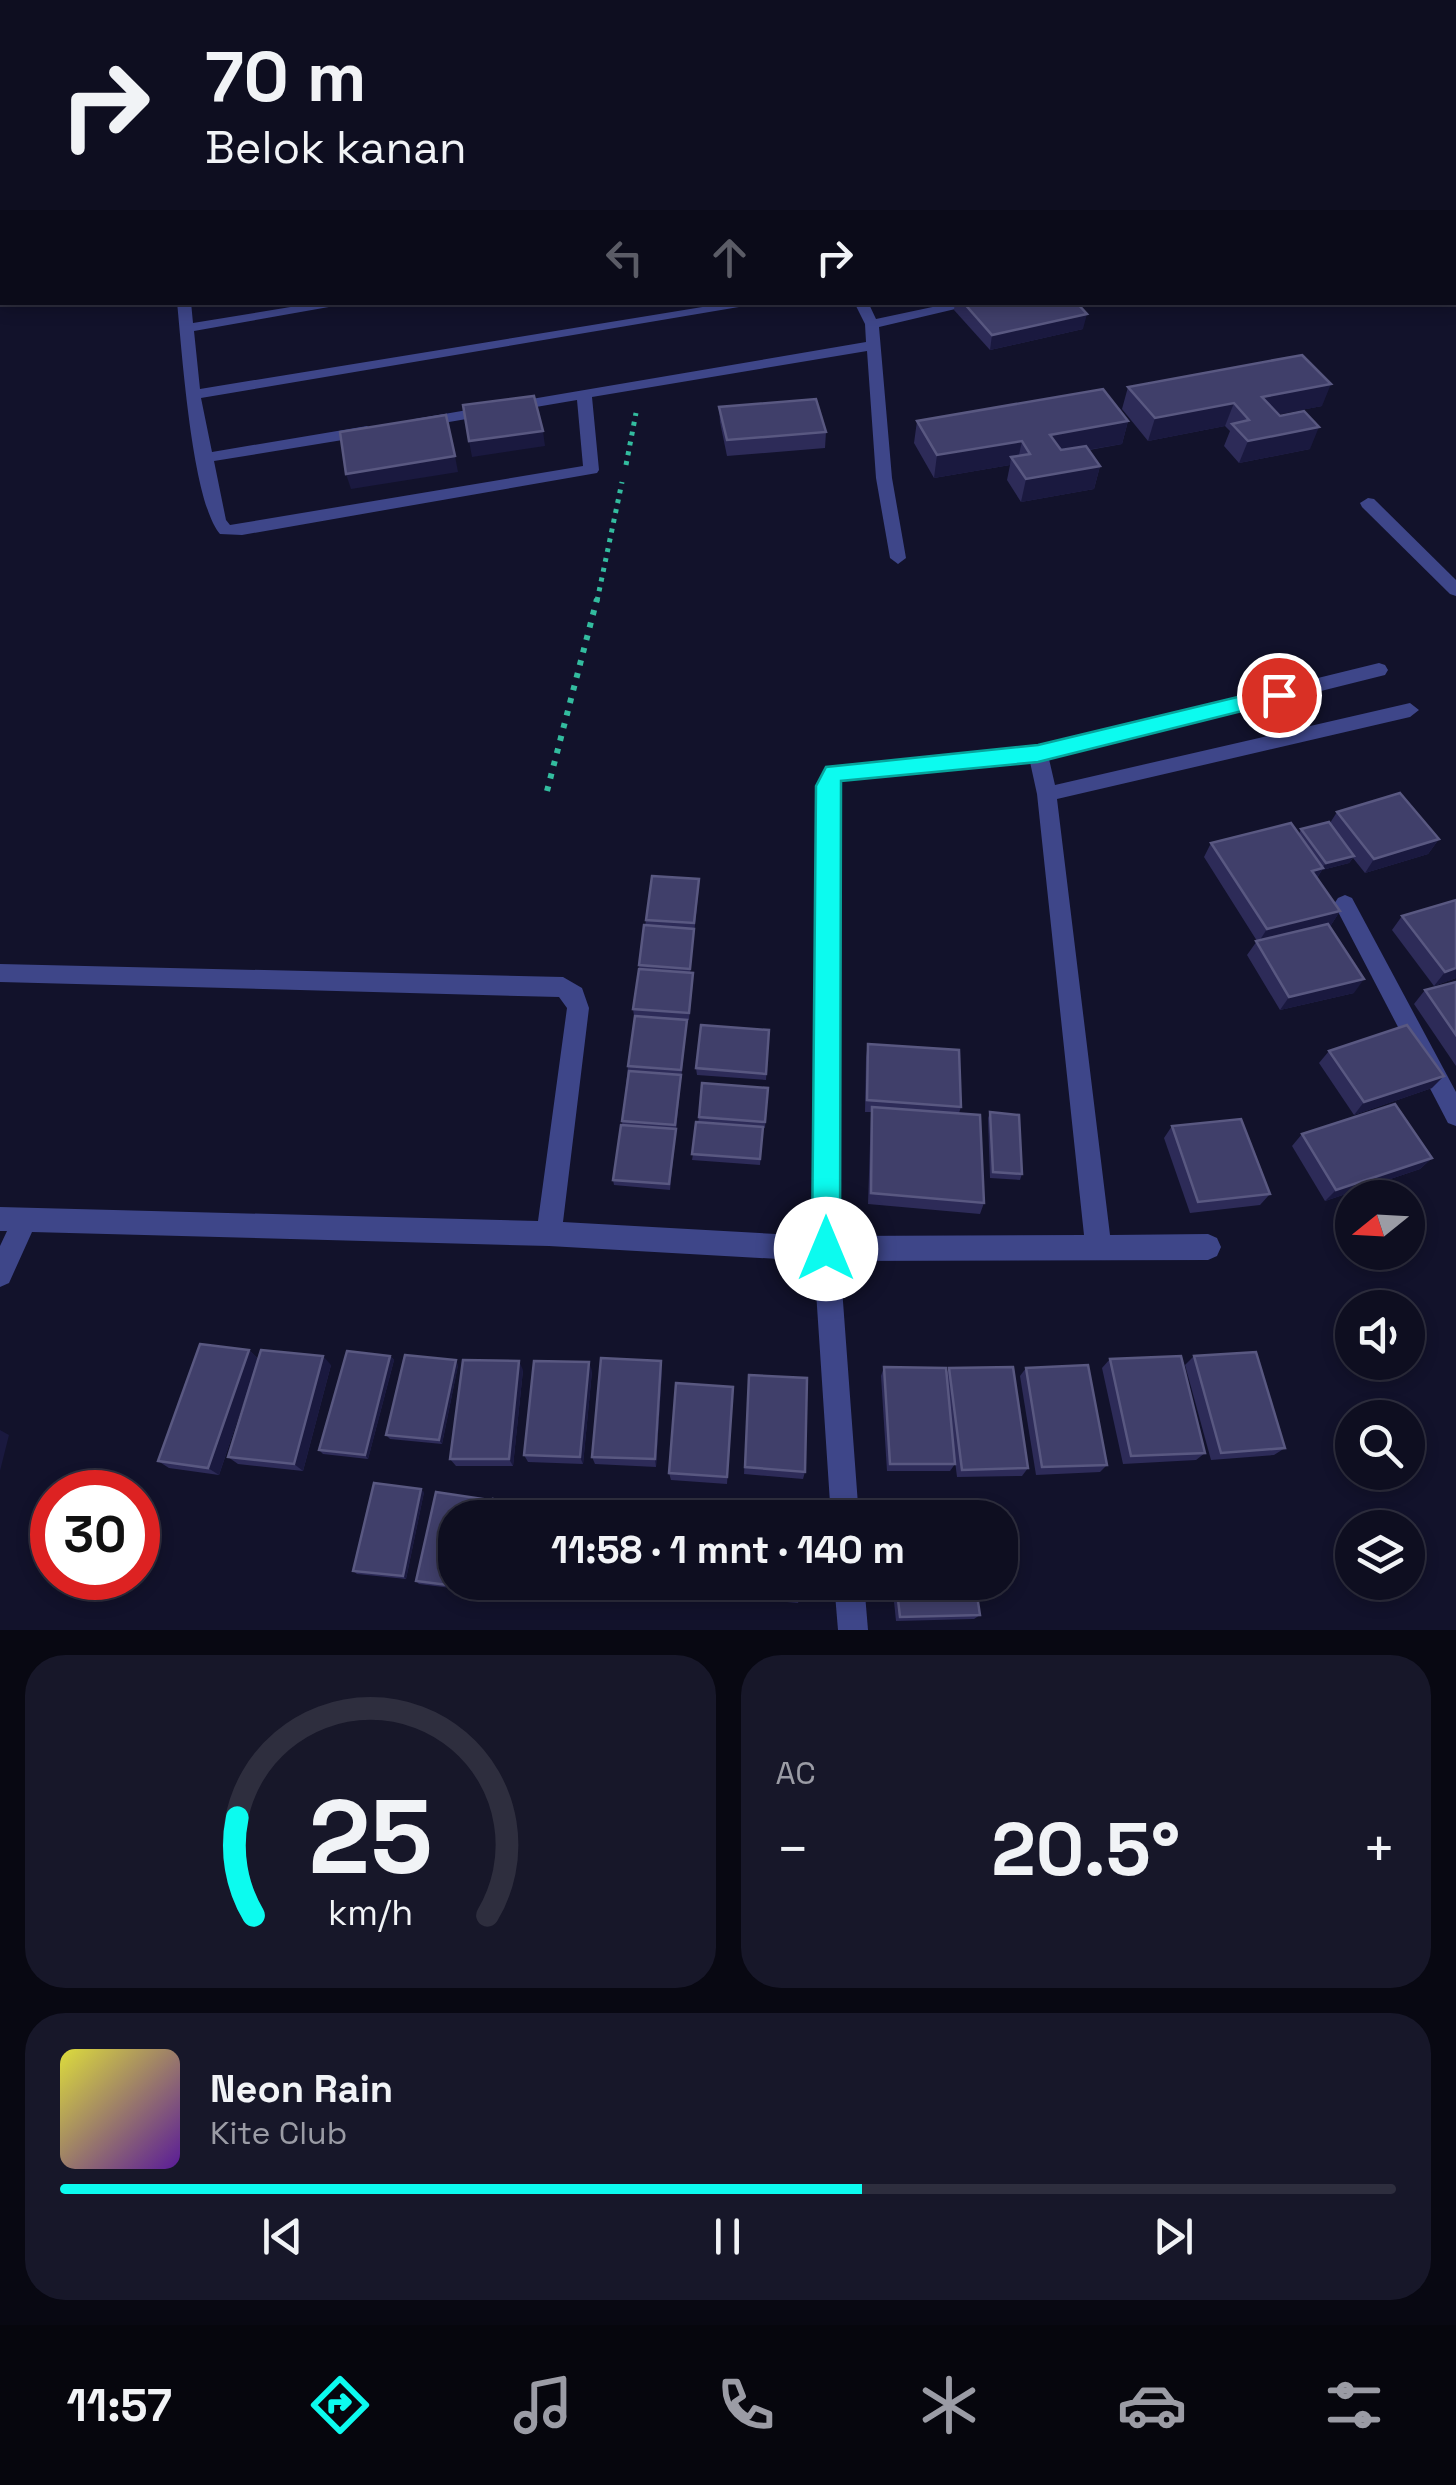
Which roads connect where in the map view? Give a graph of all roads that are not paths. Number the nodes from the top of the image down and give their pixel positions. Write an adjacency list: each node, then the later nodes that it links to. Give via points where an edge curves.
1 (184, 305): 7 (street)
2 (331, 305): 7 (street)
3 (743, 305): 9 (street)
4 (862, 305): 6 (street)
5 (964, 305): 6 (street)
6 (872, 324): 8 (street)
7 (187, 328): 9 (street)
8 (874, 345): 10 (street); 13 (street)
9 (193, 395): 11 (street)
10 (584, 396): 11 (street); 11 (street, via 591,470 242,530 226,530 218,520)
11 (204, 458)
12 (1368, 503): 14 (street)
13 (898, 558)
14 (1456, 590)
15 (1380, 670): 17 (street)
16 (1410, 710): 18 (street)
17 (1038, 754): 18 (street); 26 (street, via 853,768 834,773 827,786)
18 (1047, 794): 24 (street)
19 (1345, 904): 21 (street)
20 (0, 973): 23 (street, via 563,987 578,1008)
21 (1456, 1115)
22 (13, 1219): 23 (street); 27 (street)
23 (549, 1234): 26 (street)
24 (1098, 1244): 25 (street); 26 (street)
25 (1208, 1247)
26 (826, 1249): 28 (street)
27 (0, 1274)
28 (843, 1500)
29 (850, 1600): 30 (street)
30 (853, 1630)

